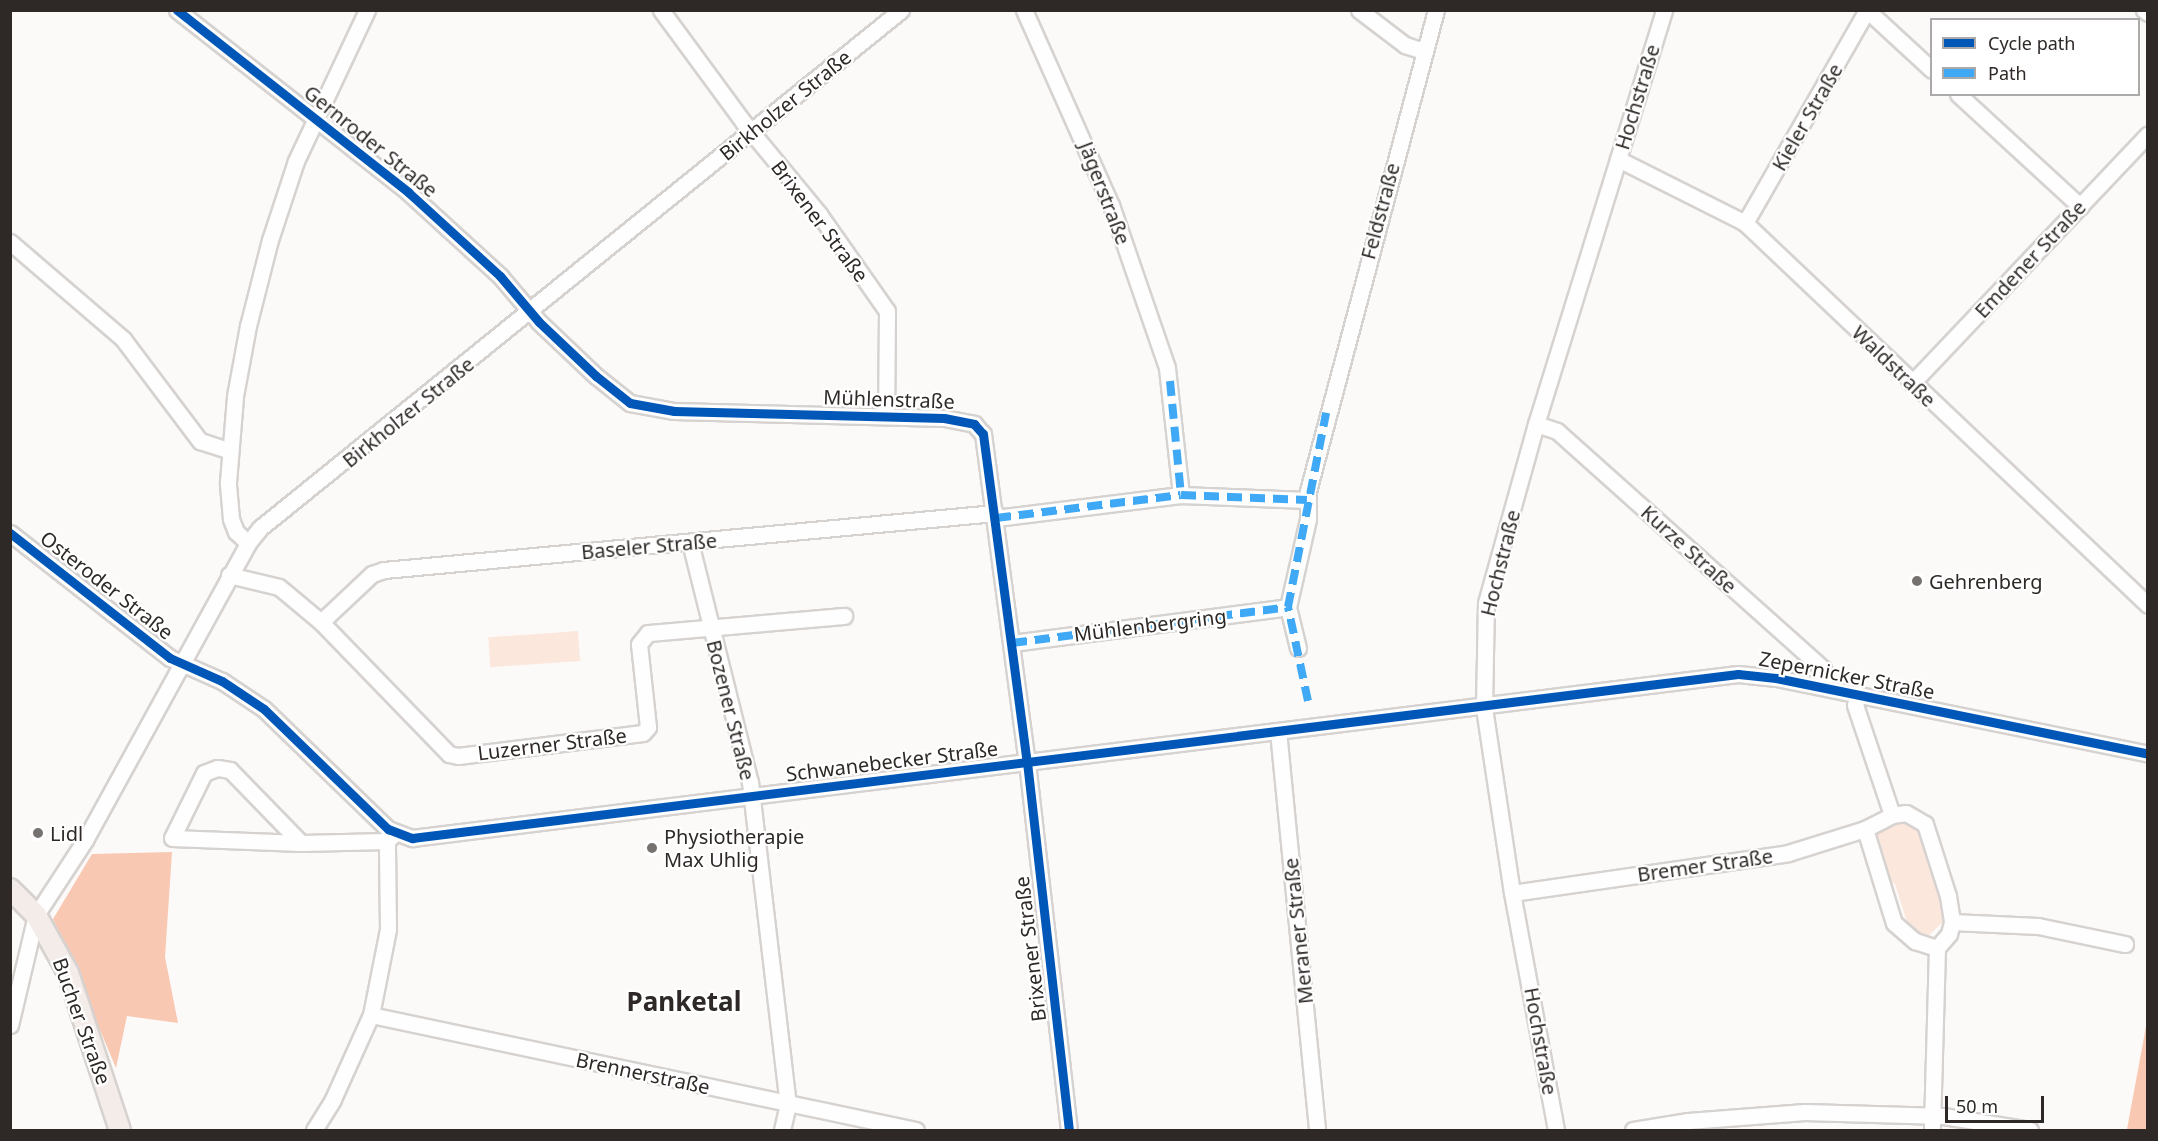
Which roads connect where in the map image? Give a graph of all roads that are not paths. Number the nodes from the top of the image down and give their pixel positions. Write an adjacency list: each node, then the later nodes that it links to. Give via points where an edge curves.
1 (177, 10): 13 (street, Gernroder Straße)
2 (366, 10): 13 (street)
3 (661, 10): 14 (street, Brixener Straße)
4 (901, 10): 14 (street, Birkholzer Straße)
5 (1024, 10): 26 (street, Jägerstraße, via 1111,205 1168,375)
6 (1359, 10): 10 (street, via 1404,45)
7 (1436, 10): 10 (street, Feldstraße)
8 (1664, 10): 16 (street, Hochstraße)
9 (1867, 10): 11 (street); 18 (street, Kieler Straße)
10 (1423, 51): 27 (street, Feldstraße)
11 (1930, 68)
12 (1960, 96): 17 (street)
13 (316, 119): 20 (street, Gernroder Straße, via 443,223); 25 (street, via 292,172 258,285 241,361)
14 (751, 132): 20 (street, Birkholzer Straße); 21 (street, Brixener Straße, via 819,214)
15 (2148, 134): 17 (street, Emdener Straße)
16 (1618, 159): 18 (street, Waldstraße); 24 (street, Hochstraße)
17 (2080, 206): 22 (street, Emdener Straße)
18 (1746, 223): 22 (street, Waldstraße)
19 (10, 242): 25 (street, via 123,339 200,441)
20 (532, 311): 23 (street, Mühlenstraße, via 616,395 642,408); 31 (street, Birkholzer Straße, via 260,528)
21 (887, 311): 23 (street, Mühlenstraße)
22 (1912, 383): 33 (street, Waldstraße)
23 (886, 416): 28 (street, Mühlenstraße, via 944,418 974,424 983,434 988,452)
24 (1536, 424): 41 (street, Kurze Straße, via 1557,431 1823,669); 43 (street, Hochstraße, via 1486,603)
25 (230, 451): 31 (street, via 231,519 236,532)
26 (1181, 495): 27 (street); 28 (street)
27 (1307, 500): 34 (street, via 1308,519)
28 (996, 515): 30 (street, Baseler Straße); 38 (street, Mühlenstraße)
29 (10, 533): 40 (street, Osteroder Straße)
30 (690, 542): 36 (street, Baseler Straße, via 384,570 372,574); 37 (street, Bozener Straße)
31 (248, 543): 32 (street, Birkholzer Straße)
32 (229, 575): 36 (street, Luzerner Straße, via 279,587); 40 (street, Birkholzer Straße)
33 (2148, 605)
34 (1288, 607): 38 (street, Mühlenbergring); 39 (street)
35 (844, 616): 37 (street, Luzerner Straße)
36 (321, 622): 37 (street, Luzerner Straße, via 434,740 449,754 458,756 643,733 648,727 639,644 642,637 664,630)
37 (710, 626): 48 (street, Bozener Straße)
38 (1012, 643): 47 (street, Mühlenstraße)
39 (1298, 648)
40 (182, 664): 51 (street, Osteroder Straße, via 222,681 264,709); 55 (street, Birkholzer Straße, via 86,840)
41 (1825, 687): 42 (street, Zepernicker Straße); 43 (street, Zepernicker Straße, via 1738,674)
42 (1858, 694): 46 (street, Zepernicker Straße); 49 (street, via 1856,705)
43 (1484, 707): 44 (street, Zepernicker Straße); 54 (street, Hochstraße)
44 (1395, 717): 45 (street, Schwanebecker Straße)
45 (1278, 731): 47 (street, Schwanebecker Straße); 68 (street, Meraner Straße)
46 (2148, 754)
47 (1027, 762): 48 (street, Schwanebecker Straße); 67 (street, Brixener Straße)
48 (752, 796): 51 (street, Schwanebecker Straße); 61 (street, Bozener Straße)
49 (1892, 815): 50 (street, Bremer Straße); 56 (street, via 1906,813 1925,824 1948,896)
50 (1865, 829): 54 (street, Bremer Straße, via 1788,853); 58 (street, via 1894,923 1915,941)
51 (391, 838): 52 (street, Schwanebecker Straße); 59 (street, via 388,929)
52 (301, 843): 52 (street, Schwanebecker Straße, via 256,844 172,838 204,773 217,768 230,770)
53 (10, 889): 55 (main road, Bucher Straße)
54 (1512, 893): 69 (street, Hochstraße)
55 (36, 915): 60 (street); 63 (main road, Bucher Straße, via 68,973)
56 (1952, 922): 57 (street, via 2038,926); 58 (street, via 1949,934)
57 (2125, 944)
58 (1937, 948): 62 (street)
59 (371, 1015): 61 (street, Brennerstraße); 64 (street)
60 (10, 1025)
61 (788, 1104): 65 (street, Bozener Straße); 66 (street, Brennerstraße)
62 (1932, 1123): 70 (street, via 1805,1112 1688,1121); 71 (street)
63 (120, 1131)
64 (314, 1131)
65 (782, 1131)
66 (916, 1131)
67 (1069, 1131)
68 (1317, 1131)
69 (1556, 1131)
70 (1633, 1131)
71 (2030, 1131)

